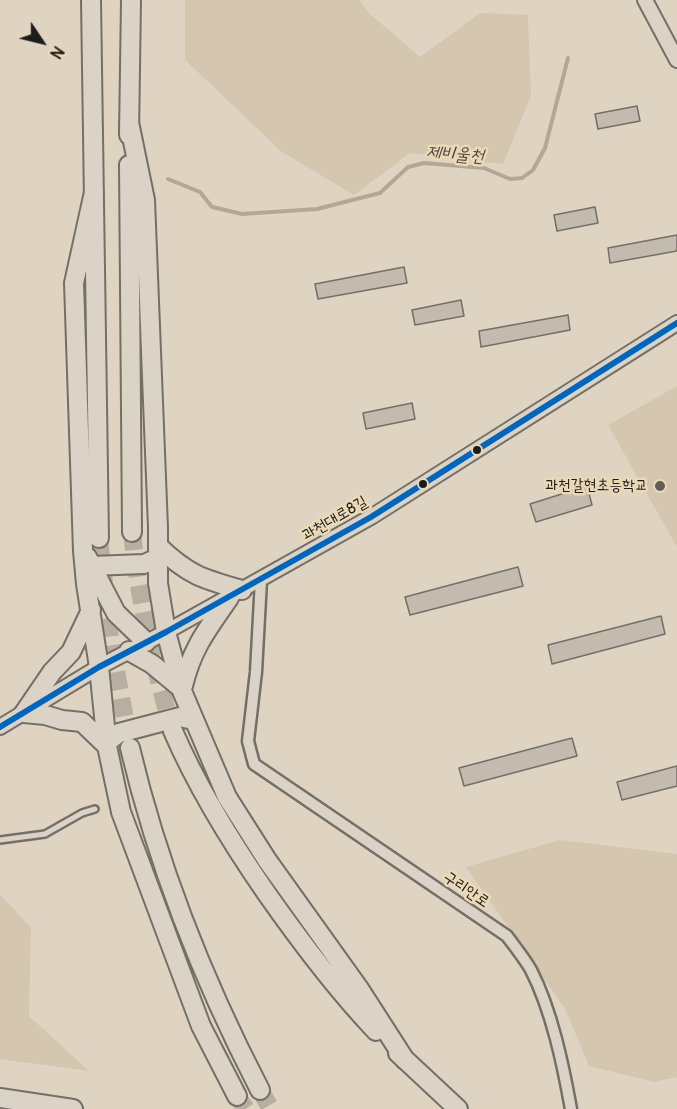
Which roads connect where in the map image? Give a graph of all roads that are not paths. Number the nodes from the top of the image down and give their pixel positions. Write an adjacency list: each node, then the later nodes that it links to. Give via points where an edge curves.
1 (90, 0): 6 (highway)
2 (130, 0): 5 (highway)
3 (645, 0): 4 (street)
4 (677, 60)
5 (129, 122): 8 (highway); 10 (highway, via 145,200)
6 (94, 192): 9 (highway); 11 (highway, via 74,283)
7 (677, 323): 12 (street, 과천대로8길, via 371,517)
8 (132, 532)
9 (99, 538)
10 (158, 552): 11 (highway, via 144,564); 13 (highway, via 201,579); 15 (highway, via 159,602)
11 (87, 558): 14 (highway); 16 (highway, via 116,613)
12 (261, 580): 13 (street, 과천대로8길); 34 (street, 구리안로, via 248,741 254,764 507,936 531,970 547,1012)
13 (235, 594): 15 (street, 과천대로8길); 19 (highway, via 202,636)
14 (91, 610): 18 (highway); 20 (highway, via 70,652)
15 (166, 632): 16 (street, 과천대로8길); 19 (highway)
16 (146, 642): 17 (street, 과천대로8길)
17 (129, 651): 18 (street, 과천대로8길); 19 (highway, via 152,664)
18 (99, 667): 20 (street, 과천대로8길); 24 (highway)
19 (181, 689): 21 (highway)
20 (24, 713): 22 (street, 과천대로8길); 24 (highway, via 82,722)
21 (193, 720): 24 (highway, via 180,717 120,733); 28 (highway, via 227,797)
22 (0, 727)
23 (173, 731): 28 (highway, via 208,804 289,924 367,1021)
24 (107, 744): 30 (highway, via 121,812 201,1026)
25 (130, 748): 29 (highway, via 152,827 187,927)
26 (95, 809): 27 (lane, via 45,834)
27 (0, 840)
28 (405, 1060): 33 (highway)
29 (260, 1090)
30 (237, 1096)
31 (0, 1098): 32 (highway)
32 (73, 1109)
33 (458, 1109)
34 (571, 1109)

